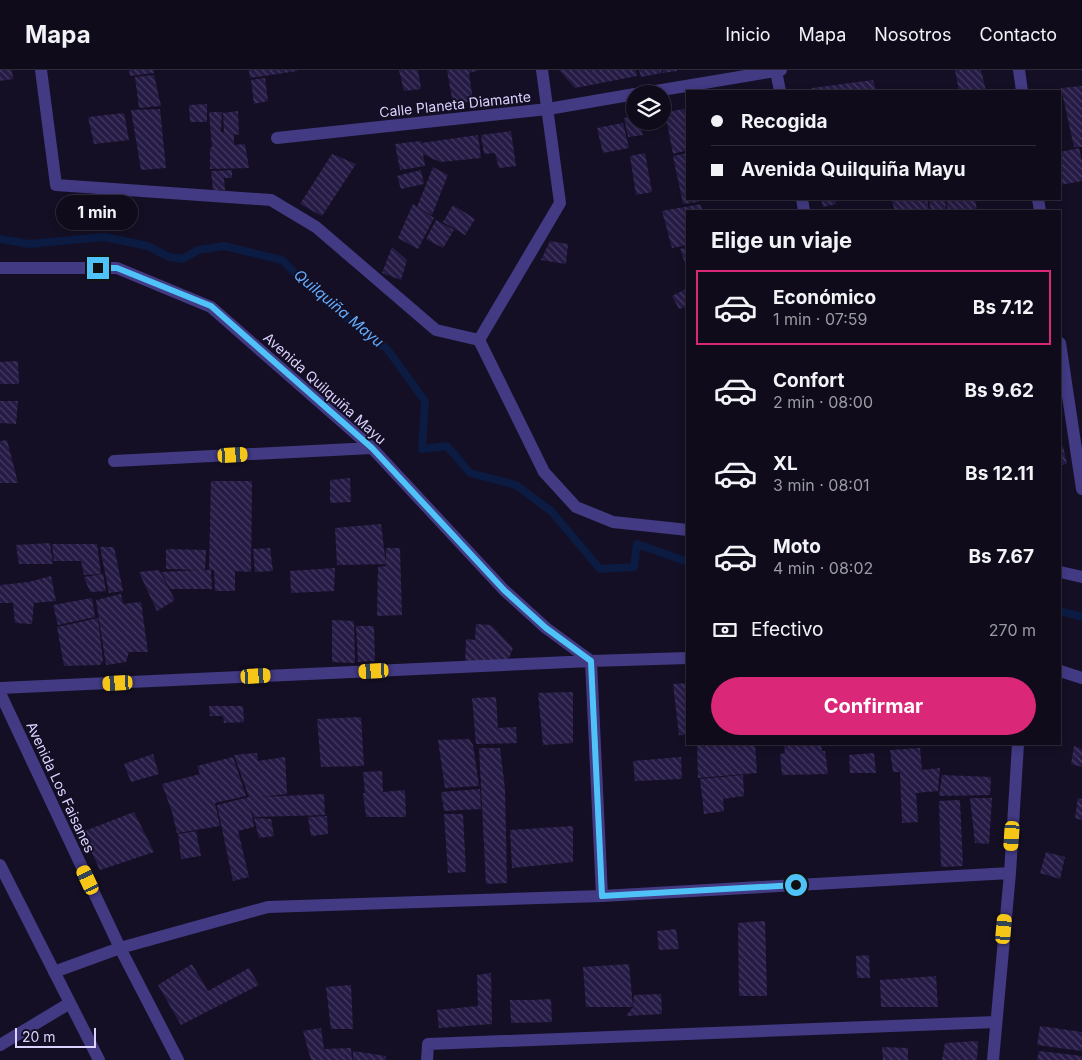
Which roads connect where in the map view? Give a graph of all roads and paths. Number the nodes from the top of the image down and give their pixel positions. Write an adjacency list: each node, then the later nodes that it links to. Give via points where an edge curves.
1 (41, 70): 13 (street, via 56,185 272,200 316,227 436,330)
2 (542, 70): 10 (street)
3 (781, 70): 5 (street, Calle Planeta Diamante)
4 (1019, 70): 8 (street)
5 (776, 71): 6 (street, Calle Planeta Diamante); 7 (street)
6 (671, 88)
7 (780, 90)
8 (1022, 90)
9 (626, 96): 10 (street, Calle Planeta Diamante)
10 (548, 109): 11 (street, Calle Planeta Diamante); 13 (street, via 560,203)
11 (277, 138)
12 (0, 268): 15 (street, Avenida Quilquiña Mayu, via 117,268 211,306)
13 (479, 340): 18 (street, via 544,472 576,507 613,522)
14 (1061, 349): 17 (street)
15 (372, 448): 16 (street); 22 (street, Avenida Quilquiña Mayu, via 504,590 546,628)
16 (114, 461)
17 (1082, 486)
18 (686, 530)
19 (1061, 572): 20 (street)
20 (1082, 576)
21 (686, 658): 22 (street)
22 (591, 661): 25 (street); 30 (street)
23 (1061, 671): 24 (street)
24 (1082, 678)
25 (0, 688)
26 (0, 693): 31 (street, Avenida Los Faisanes)
27 (1018, 745): 29 (street)
28 (0, 865): 32 (street)
29 (1010, 873): 30 (street); 34 (street)
30 (602, 896): 31 (street, via 268,907)
31 (120, 948): 32 (street); 37 (street, Avenida Los Faisanes)
32 (54, 972): 33 (street)
33 (70, 1003): 35 (street); 36 (street)
34 (996, 1022): 38 (street, via 428,1044); 39 (street)
35 (0, 1045)
36 (99, 1060)
37 (178, 1060)
38 (427, 1060)
39 (994, 1060)

